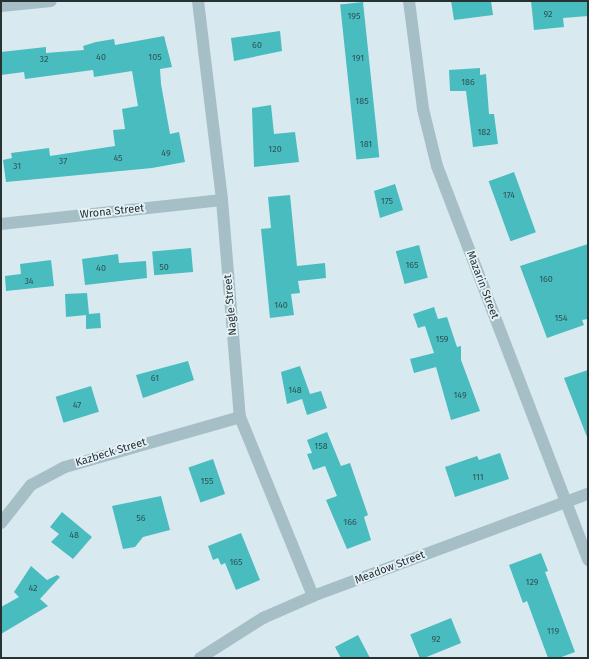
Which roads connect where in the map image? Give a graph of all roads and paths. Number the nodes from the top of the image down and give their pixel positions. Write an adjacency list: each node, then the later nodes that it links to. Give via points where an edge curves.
1 (51, 1): 4 (street)
2 (198, 1): 5 (street, Nagle Street)
3 (409, 1): 9 (street, Mazarin Street, via 423,109 437,166)
4 (1, 6)
5 (222, 200): 6 (street, Wrona Street); 7 (street, Nagle Street)
6 (1, 224)
7 (240, 417): 10 (street, Kazbeck Street, via 65,467 30,485); 12 (street, Nagle Street)
8 (588, 494): 9 (street, Meadow Street)
9 (565, 502): 11 (street, Mazarin Street); 12 (street, Meadow Street)
10 (1, 523)
11 (588, 560)
12 (313, 596): 13 (street, Meadow Street, via 263,618)
13 (200, 658)

